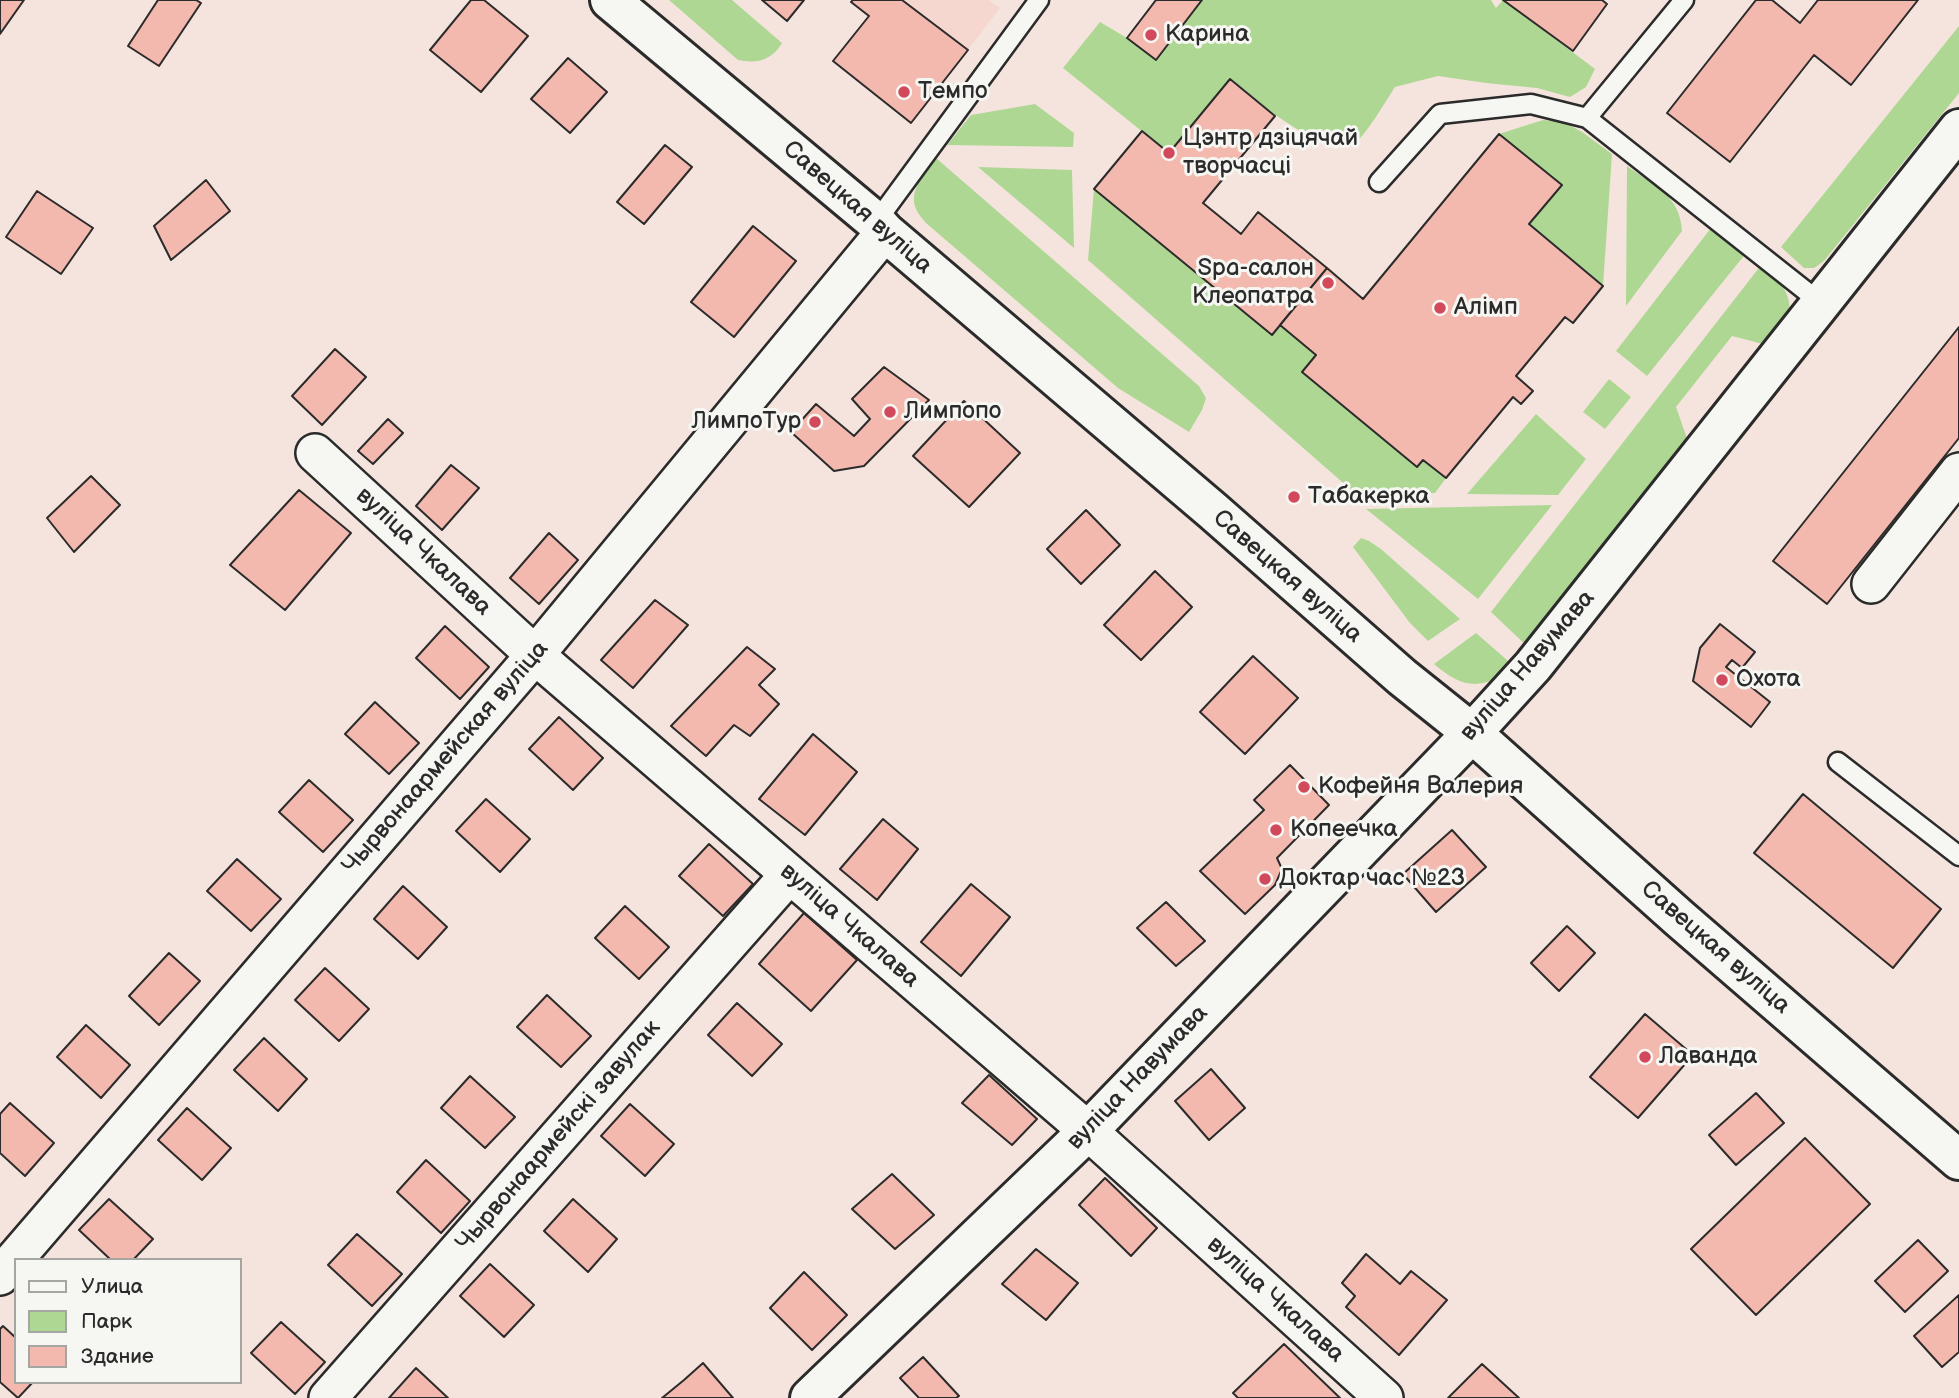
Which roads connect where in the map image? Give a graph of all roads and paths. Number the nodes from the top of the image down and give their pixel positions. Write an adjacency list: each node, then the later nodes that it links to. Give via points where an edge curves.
1 (610, 0): 7 (street, Савецкая вуліца)
2 (1032, 3): 7 (lane)
3 (1674, 3): 4 (lane)
4 (1587, 118): 6 (lane, via 1531,104 1440,114); 8 (lane)
5 (1959, 129): 8 (street, вуліца Навумава)
6 (1379, 182)
7 (881, 227): 12 (street, Чырвонаармейская вуліца); 13 (street, Савецкая вуліца)
8 (1821, 303): 13 (street, вуліца Навумава, via 1534,666)
9 (314, 453): 12 (street, вуліца Чкалава)
10 (1959, 472): 11 (street)
11 (1871, 584)
12 (535, 655): 16 (street, вуліца Чкалава); 19 (street, Чырвонаармейская вуліца)
13 (1472, 733): 17 (street, вуліца Навумава); 18 (street, Савецкая вуліца)
14 (1838, 762): 15 (lane)
15 (1959, 856)
16 (789, 874): 17 (street, вуліца Чкалава); 23 (street, Чырвонаармейскі завулак)
17 (1088, 1131): 22 (street, вуліца Чкалава); 24 (street, вуліца Навумава)
18 (1959, 1160)
19 (16, 1258)
20 (14, 1260): 21 (street, Чырвонаармейская вуліца)
21 (0, 1276)
22 (1377, 1396)
23 (328, 1398)
24 (810, 1398)

